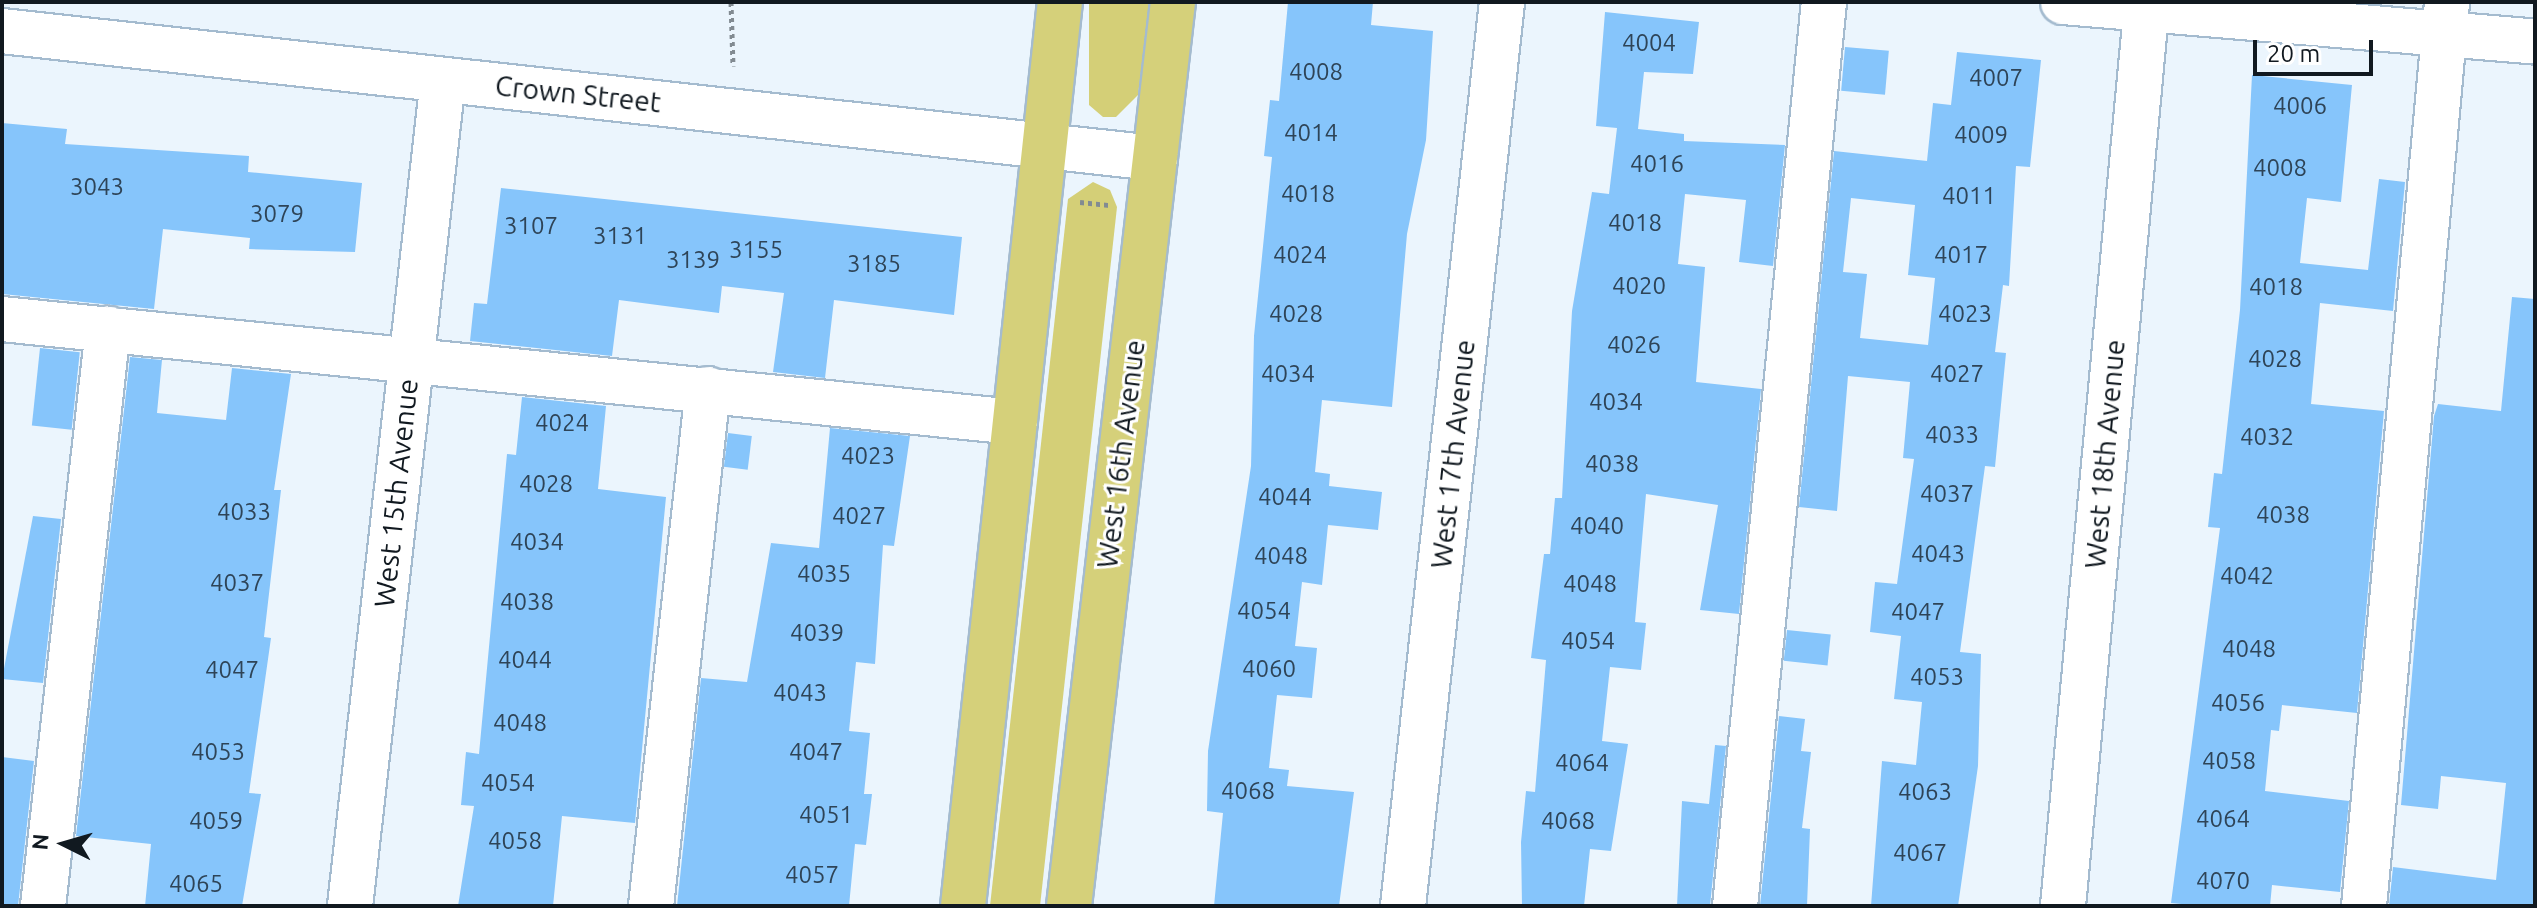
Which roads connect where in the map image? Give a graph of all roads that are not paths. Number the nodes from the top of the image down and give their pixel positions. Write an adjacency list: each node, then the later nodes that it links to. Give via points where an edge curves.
1 (1060, 2): 11 (main road)
2 (1173, 2): 12 (main road, West 16th Avenue)
3 (1502, 2): 23 (street, West 17th Avenue)
4 (1824, 2): 24 (street)
5 (2063, 2): 6 (street)
6 (2147, 6): 7 (street); 25 (street, West 18th Avenue)
7 (2446, 18): 9 (street); 26 (street)
8 (2, 31): 10 (street, Crown Street)
9 (2535, 42)
10 (443, 80): 11 (street, Crown Street); 15 (street, West 15th Avenue)
11 (1045, 146): 12 (street, Crown Street); 17 (main road)
12 (1155, 158): 22 (main road, West 16th Avenue)
13 (2, 319): 14 (street)
14 (108, 329): 15 (street); 18 (street)
15 (411, 356): 16 (street); 19 (street, West 15th Avenue)
16 (708, 389): 17 (street); 20 (street)
17 (1015, 422): 21 (main road)
18 (43, 906)
19 (350, 906)
20 (651, 906)
21 (963, 906)
22 (1069, 906)
23 (1403, 906)
24 (1735, 906)
25 (2063, 906)
26 (2364, 906)

